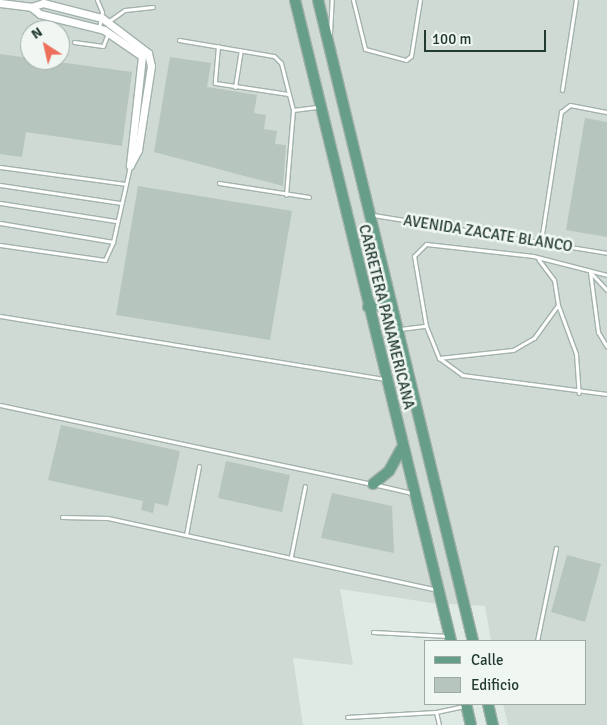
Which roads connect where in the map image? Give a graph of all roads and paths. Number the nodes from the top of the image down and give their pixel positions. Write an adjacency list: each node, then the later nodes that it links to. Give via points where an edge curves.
1 (97, 0): 13 (lane)
2 (295, 0): 24 (main road, CARRETERA PANAMERICANA)
3 (318, 0): 19 (main road, CARRETERA PANAMERICANA)
4 (332, 0): 19 (lane)
5 (353, 0): 6 (lane, via 365,49 406,60 412,56)
6 (420, 0)
7 (576, 0): 22 (lane)
8 (43, 2): 10 (street); 12 (street); 13 (street)
9 (0, 3): 10 (street)
10 (30, 7): 12 (street)
11 (153, 7): 13 (lane, via 125,10)
12 (40, 14): 14 (street)
13 (105, 20): 14 (lane); 27 (street, via 144,48 151,59 138,150)
14 (99, 28): 15 (street)
15 (108, 32): 17 (lane, via 103,46); 27 (street, via 144,61)
16 (179, 40): 18 (lane)
17 (74, 42)
18 (218, 46): 20 (lane); 21 (lane, via 213,80)
19 (330, 46): 36 (main road, CARRETERA PANAMERICANA)
20 (241, 50): 21 (lane); 23 (lane, via 278,59)
21 (235, 87): 23 (lane)
22 (562, 90)
23 (289, 94): 25 (lane)
24 (319, 106): 25 (lane); 49 (main road, CARRETERA PANAMERICANA)
25 (293, 110): 32 (lane)
26 (607, 112): 39 (lane, via 570,105 561,112)
27 (130, 165): 31 (lane)
28 (0, 167): 31 (lane)
29 (219, 183): 32 (lane)
30 (0, 184): 35 (lane)
31 (125, 184): 35 (lane)
32 (286, 195): 33 (lane)
33 (309, 197)
34 (0, 203): 37 (lane)
35 (120, 203): 37 (lane)
36 (370, 214): 39 (lane, AVENIDA ZACATE BLANCO); 47 (main road, CARRETERA PANAMERICANA)
37 (116, 221): 40 (lane)
38 (0, 223): 40 (lane)
39 (541, 241): 42 (lane, AVENIDA ZACATE BLANCO)
40 (113, 242): 41 (lane, via 109,256 100,261)
41 (0, 245)
42 (607, 253)
43 (533, 256): 44 (lane); 48 (lane, via 548,269); 51 (lane, via 426,244 419,247 414,256)
44 (590, 272): 45 (lane); 46 (lane); 53 (lane, via 598,332)
45 (607, 275)
46 (607, 290)
47 (391, 303): 49 (main road); 52 (main road, CARRETERA PANAMERICANA)
48 (558, 305): 54 (lane, via 522,348); 56 (lane, via 576,354)
49 (368, 307): 55 (main road, CARRETERA PANAMERICANA)
50 (0, 316): 55 (lane)
51 (426, 326): 52 (lane); 54 (lane)
52 (397, 329): 71 (main road, CARRETERA PANAMERICANA)
53 (607, 347)
54 (439, 358): 56 (lane, via 462,375)
55 (386, 380): 59 (main road, CARRETERA PANAMERICANA)
56 (579, 392): 57 (lane)
57 (607, 394)
58 (0, 405): 61 (lane)
59 (402, 448): 61 (main road, via 389,471); 63 (main road, CARRETERA PANAMERICANA)
60 (199, 466): 65 (lane)
61 (373, 484): 63 (lane)
62 (305, 486): 67 (lane)
63 (415, 493): 68 (main road, CARRETERA PANAMERICANA)
64 (62, 518): 65 (lane, via 108,518)
65 (186, 535): 67 (lane)
66 (556, 548): 72 (lane)
67 (291, 556): 68 (lane)
68 (438, 590): 70 (main road, CARRETERA PANAMERICANA)
69 (373, 632): 70 (lane)
70 (450, 639)
71 (473, 640)
72 (537, 640)
73 (466, 705): 75 (lane); 78 (main road)
74 (488, 705): 79 (main road)
75 (436, 712): 76 (lane); 77 (lane)
76 (347, 716)
77 (439, 725)
78 (471, 725)
79 (493, 725)

